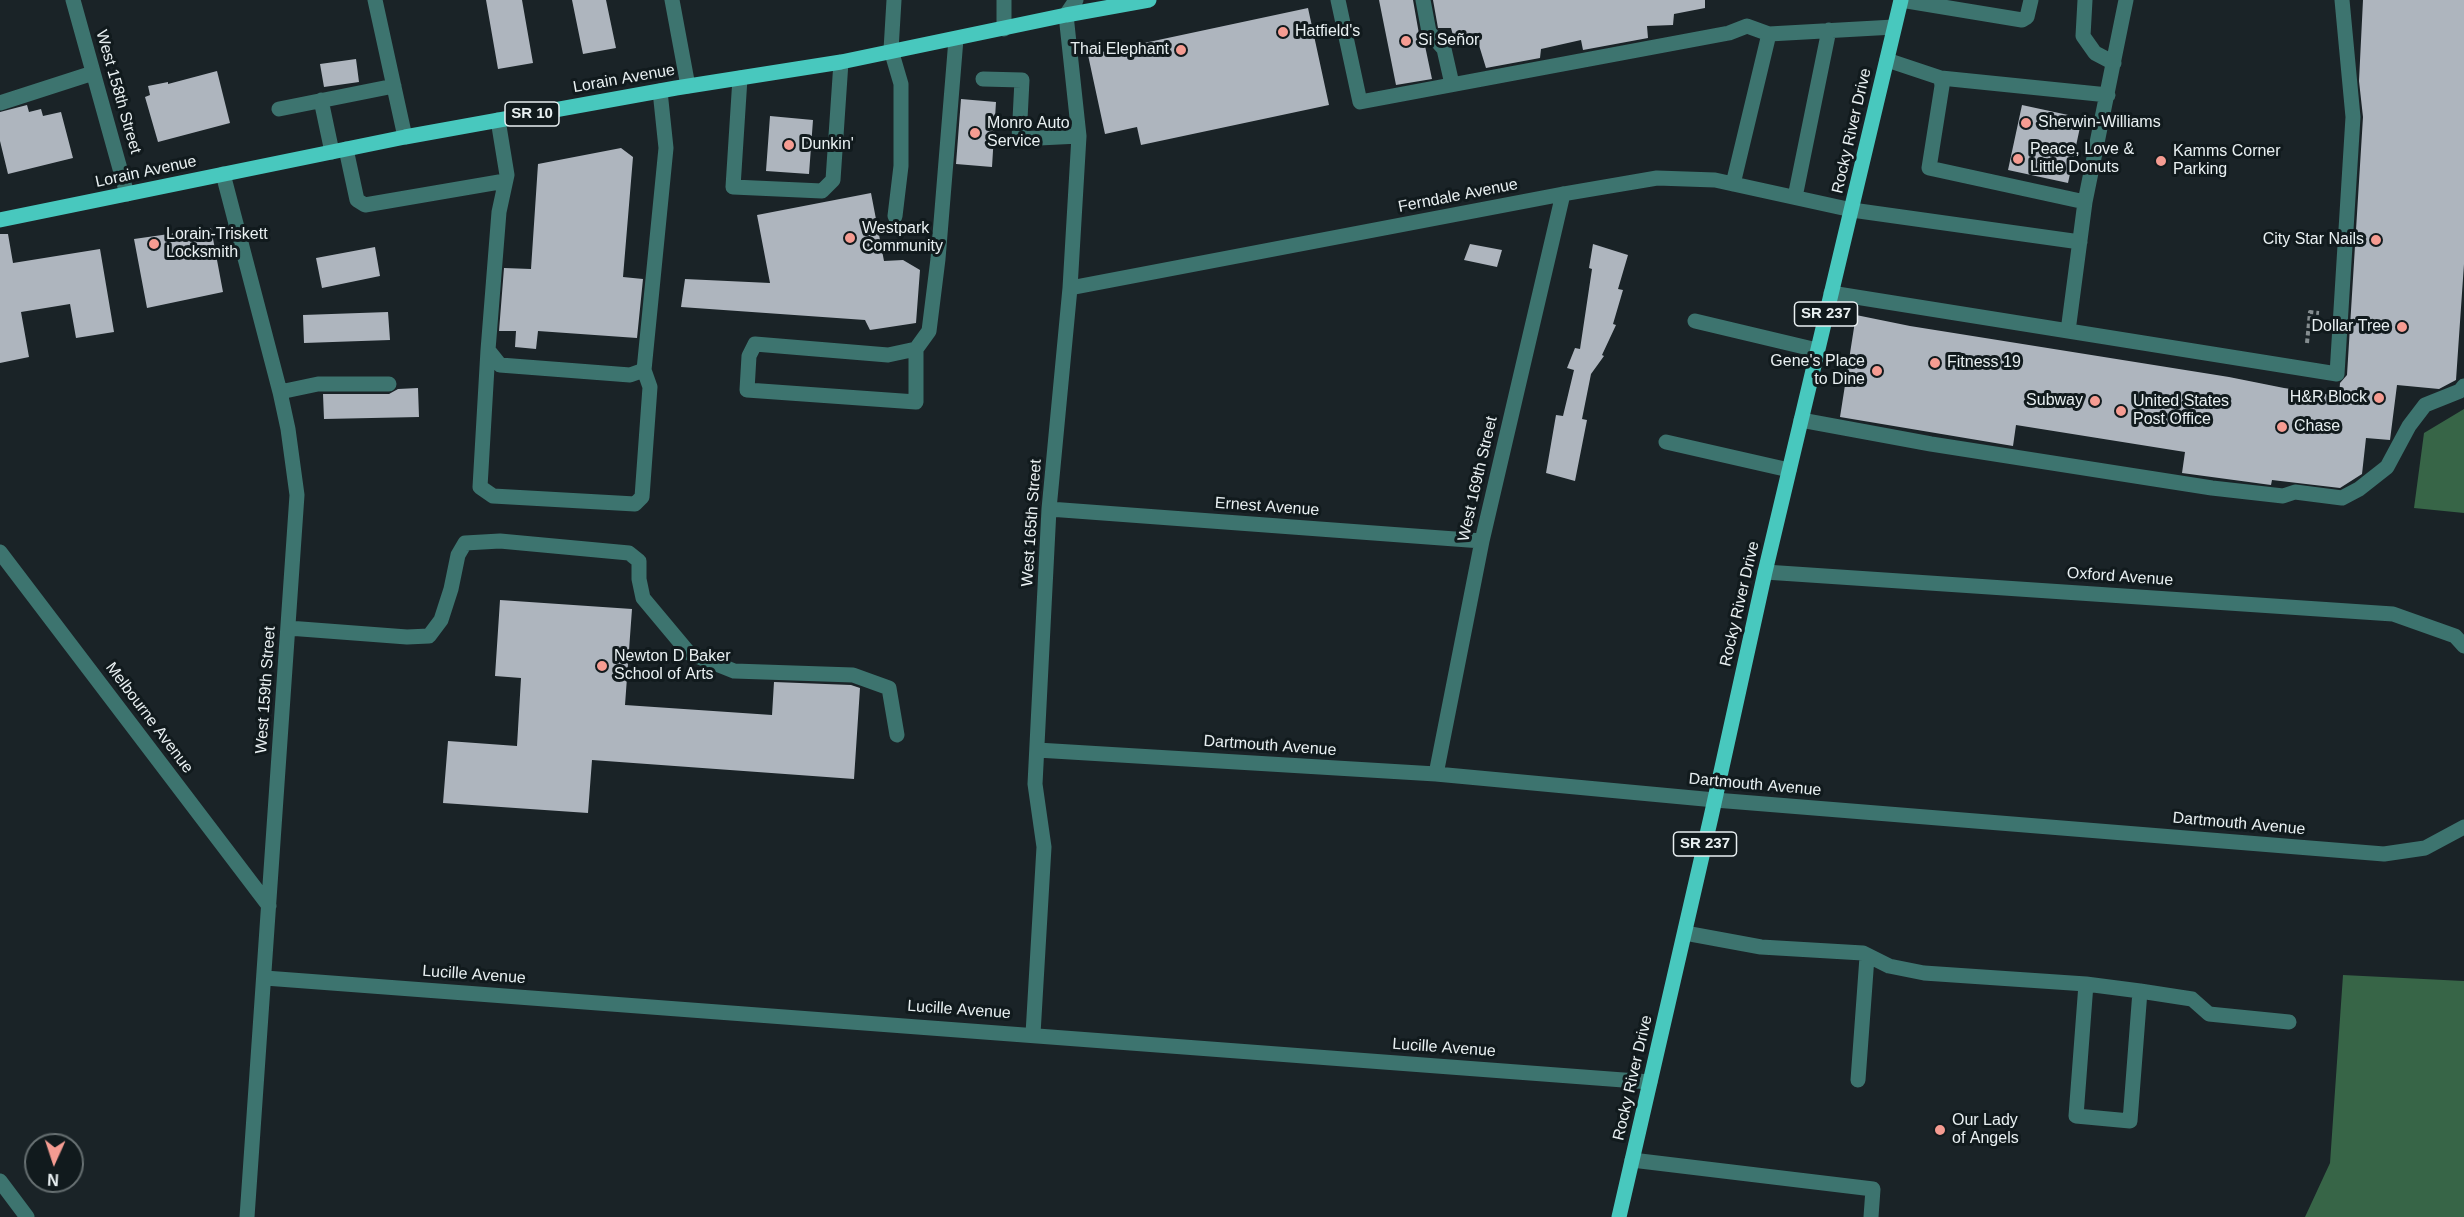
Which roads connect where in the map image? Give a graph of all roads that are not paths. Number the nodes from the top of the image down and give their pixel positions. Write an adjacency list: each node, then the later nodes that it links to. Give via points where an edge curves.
1 (73, 0): 25 (street, West 158th Street)
2 (375, 0): 30 (street)
3 (672, 0): 31 (street)
4 (894, 0): 21 (street)
5 (1004, 0): 17 (street)
6 (1076, 0): 15 (street)
7 (1149, 0): 15 (main road, Lorain Avenue / SR 10)
8 (1338, 0): 29 (street, via 1360,102)
9 (1423, 0): 29 (street, via 1429,32 1444,49)
10 (1901, 0): 11 (street, via 2022,20 2027,17); 16 (main road, Rocky River Drive / SR 237)
11 (2031, 0)
12 (2085, 0): 24 (street, via 2083,36 2095,52)
13 (2126, 0): 24 (street)
14 (2342, 0): 55 (street, via 2353,117 2337,374)
15 (1066, 15): 17 (main road, Lorain Avenue / SR 10); 38 (street, West 165th Street)
16 (1894, 27): 18 (street); 22 (main road, Rocky River Drive / SR 237)
17 (1004, 29): 20 (main road, Lorain Avenue / SR 10)
18 (1829, 30): 19 (street); 46 (street)
19 (1769, 34): 29 (street, via 1747,26 1729,33); 43 (street)
20 (956, 39): 21 (main road, Lorain Avenue / SR 10); 56 (street, via 929,331)
21 (891, 50): 23 (main road, Lorain Avenue / SR 10); 49 (street, via 901,84 902,166)
22 (1887, 60): 27 (street); 48 (main road, Rocky River Drive / SR 237)
23 (841, 62): 26 (main road, Lorain Avenue / SR 10); 26 (street, via 833,180 822,191 733,187)
24 (2115, 63): 33 (street)
25 (93, 73): 35 (street); 44 (street, West 158th Street)
26 (740, 78): 31 (main road, Lorain Avenue / SR 10)
27 (1941, 78): 33 (street); 47 (street, via 1929,168)
28 (982, 79): 38 (street, via 1022,80 1019,139)
29 (1452, 84)
30 (394, 86): 34 (street); 39 (street)
31 (688, 86): 32 (main road, Lorain Avenue / SR 10)
32 (660, 91): 37 (main road, Lorain Avenue / SR 10); 59 (street, via 666,148)
33 (2108, 95): 47 (street)
34 (321, 100): 36 (street); 40 (street)
35 (0, 103)
36 (279, 109)
37 (498, 120): 39 (main road, Lorain Avenue / SR 10); 42 (street)
38 (1079, 136): 52 (street, West 165th Street)
39 (405, 137): 40 (main road, Lorain Avenue / SR 10)
40 (339, 150): 41 (main road, Lorain Avenue / SR 10); 42 (street, via 357,200 365,205)
41 (223, 174): 44 (main road, Lorain Avenue / SR 10); 62 (street, West 159th Street)
42 (505, 181): 57 (street)
43 (1733, 184): 45 (street, Ferndale Avenue, via 1657,178); 46 (street, Ferndale Avenue)
44 (127, 194): 50 (main road, Lorain Avenue / SR 10)
45 (1563, 194): 52 (street, Ferndale Avenue); 67 (street, West 169th Street)
46 (1795, 197): 48 (street, Ferndale Avenue)
47 (2085, 202): 51 (street)
48 (1852, 210): 51 (street, Ferndale Avenue); 53 (main road, Rocky River Drive / SR 237)
49 (896, 216)
50 (0, 220)
51 (2080, 242): 55 (street)
52 (1070, 288): 66 (street, West 165th Street)
53 (1831, 293): 55 (street); 58 (main road, Rocky River Drive / SR 237)
54 (1695, 321): 58 (street)
55 (2068, 331)
56 (916, 349): 56 (street, via 888,355 755,344 749,356 747,390 916,402)
57 (488, 350): 59 (street, via 500,365 630,375); 59 (street, via 480,487 493,496 635,504 642,497 650,387)
58 (1817, 350): 63 (main road, Rocky River Drive / SR 237)
59 (644, 370)
60 (389, 384): 62 (street, via 318,384)
61 (2464, 386): 63 (street, via 2425,405 2386,467 2342,498 2212,489)
62 (280, 392): 70 (street, West 159th Street, via 297,495)
63 (1801, 420): 65 (main road, Rocky River Drive / SR 237)
64 (1666, 442): 65 (street)
65 (1789, 470): 69 (main road, Rocky River Drive / SR 237)
66 (1049, 509): 67 (street, Ernest Avenue); 73 (street, West 165th Street)
67 (1482, 540): 74 (street, West 169th Street)
68 (0, 552): 77 (street, Melbourne Avenue)
69 (1765, 572): 71 (street, Oxford Avenue, via 2393,614 2455,636); 75 (main road, Rocky River Drive / SR 237)
70 (288, 628): 72 (street, via 407,638 429,636 441,620 458,555 465,543 500,541 629,553 639,561 644,598 689,652 734,671 854,675 889,688); 77 (street, West 159th Street)
71 (2464, 646)
72 (897, 735)
73 (1037, 750): 74 (street, Dartmouth Avenue); 84 (street, West 165th Street, via 1035,783 1044,847)
74 (1436, 774): 75 (street, Dartmouth Avenue)
75 (1715, 800): 76 (street, Dartmouth Avenue, via 2384,854 2425,848); 78 (main road, Rocky River Drive / SR 237)
76 (2464, 827)
77 (269, 906): 80 (street, West 159th Street)
78 (1684, 933): 79 (street, via 1761,947 1863,953); 86 (main road, Rocky River Drive / SR 237)
79 (1868, 957): 81 (street, via 1923,973); 85 (street)
80 (265, 978): 84 (street, Lucille Avenue); 91 (street, West 159th Street)
81 (2086, 984): 82 (street); 82 (street, via 2076,1116 2130,1121)
82 (2140, 991): 83 (street, via 2192,999 2209,1014)
83 (2289, 1022)
84 (1034, 1034): 86 (street, Lucille Avenue)
85 (1858, 1080)
86 (1650, 1082): 87 (main road, Rocky River Drive / SR 237)
87 (1632, 1160): 92 (main road, Rocky River Drive / SR 237); 93 (street, via 1872,1189)
88 (0, 1181): 89 (street)
89 (5, 1198): 90 (street)
90 (27, 1217)
91 (248, 1217)
92 (1619, 1217)
93 (1871, 1217)

